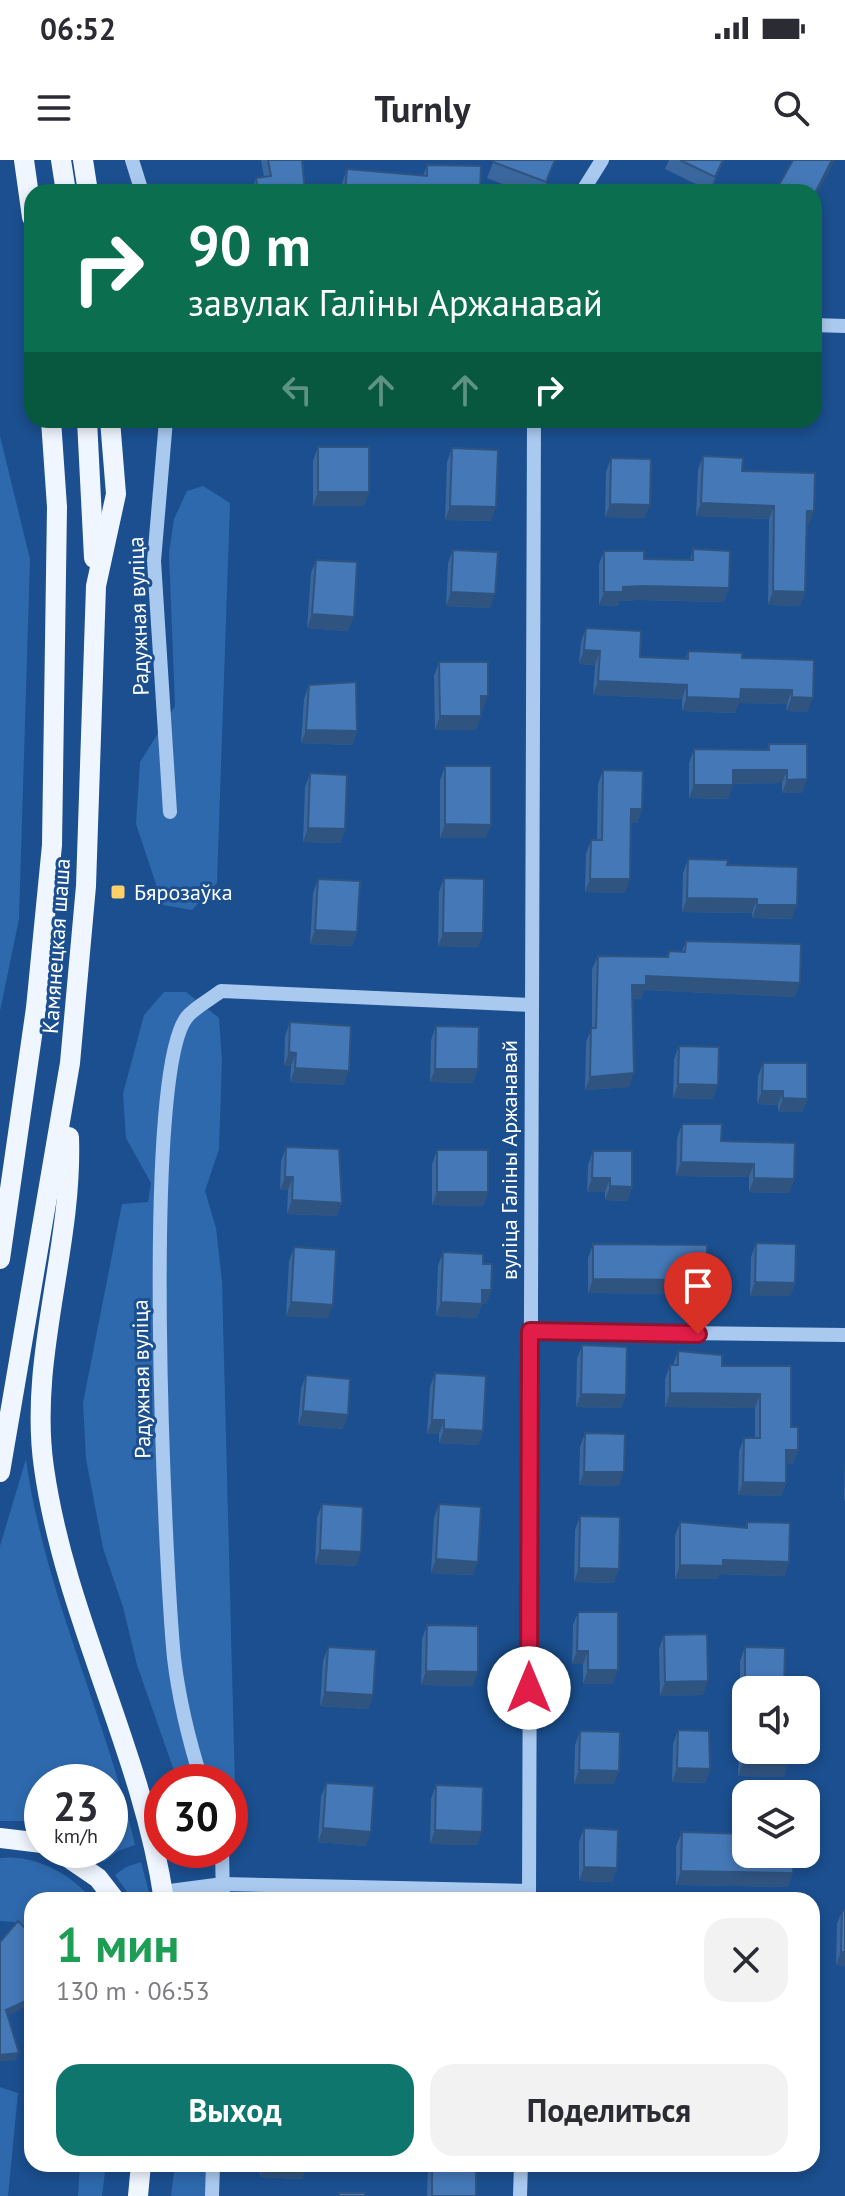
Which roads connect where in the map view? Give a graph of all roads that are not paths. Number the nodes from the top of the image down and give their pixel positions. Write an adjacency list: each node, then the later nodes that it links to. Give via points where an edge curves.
1 (24, 160): 6 (main road)
2 (61, 160): 7 (main road)
3 (83, 160): 8 (main road)
4 (132, 160): 9 (street)
5 (602, 160): 10 (street)
6 (27, 184)
7 (65, 184)
8 (87, 184)
9 (140, 184)
10 (587, 184)
11 (822, 325): 12 (street)
12 (845, 326)
13 (52, 428): 22 (main road, Камянецкая шаша, via 57,507 52,845)
14 (87, 428): 18 (main road)
15 (111, 428): 18 (main road, Камянецкая шаша, via 116,494)
16 (165, 428): 19 (street, Радужная вуліца, via 154,561)
17 (534, 428): 20 (street, вуліца Галіны Аржанавай)
18 (96, 586): 21 (main road, Камянецкая шаша, via 86,886)
19 (170, 812)
20 (532, 1005): 25 (street, вуліца Галіны Аржанавай); 28 (street, Радужная вуліца, via 221,991 186,1018 174,1055 161,1165 165,1522 175,1659)
21 (65, 1105): 27 (main road, Камянецкая шаша); 34 (main road, via 70,1175 41,1397 43,1467 64,1561 130,1761)
22 (12, 1191): 23 (main road); 24 (main road, Камянецкая шаша)
23 (0, 1215)
24 (0, 1259)
25 (530, 1331): 26 (street); 36 (street, вуліца Галіны Аржанавай)
26 (845, 1335)
27 (0, 1472)
28 (197, 1764)
29 (0, 1838): 30 (main road)
30 (24, 1841)
31 (83, 1868): 33 (main road)
32 (222, 1868): 35 (street)
33 (109, 1892)
34 (162, 1892)
35 (223, 1892)
36 (529, 1892)
37 (140, 2172): 40 (main road)
38 (213, 2172): 41 (street)
39 (521, 2172): 42 (street)
40 (138, 2196)
41 (212, 2196)
42 (520, 2196)

